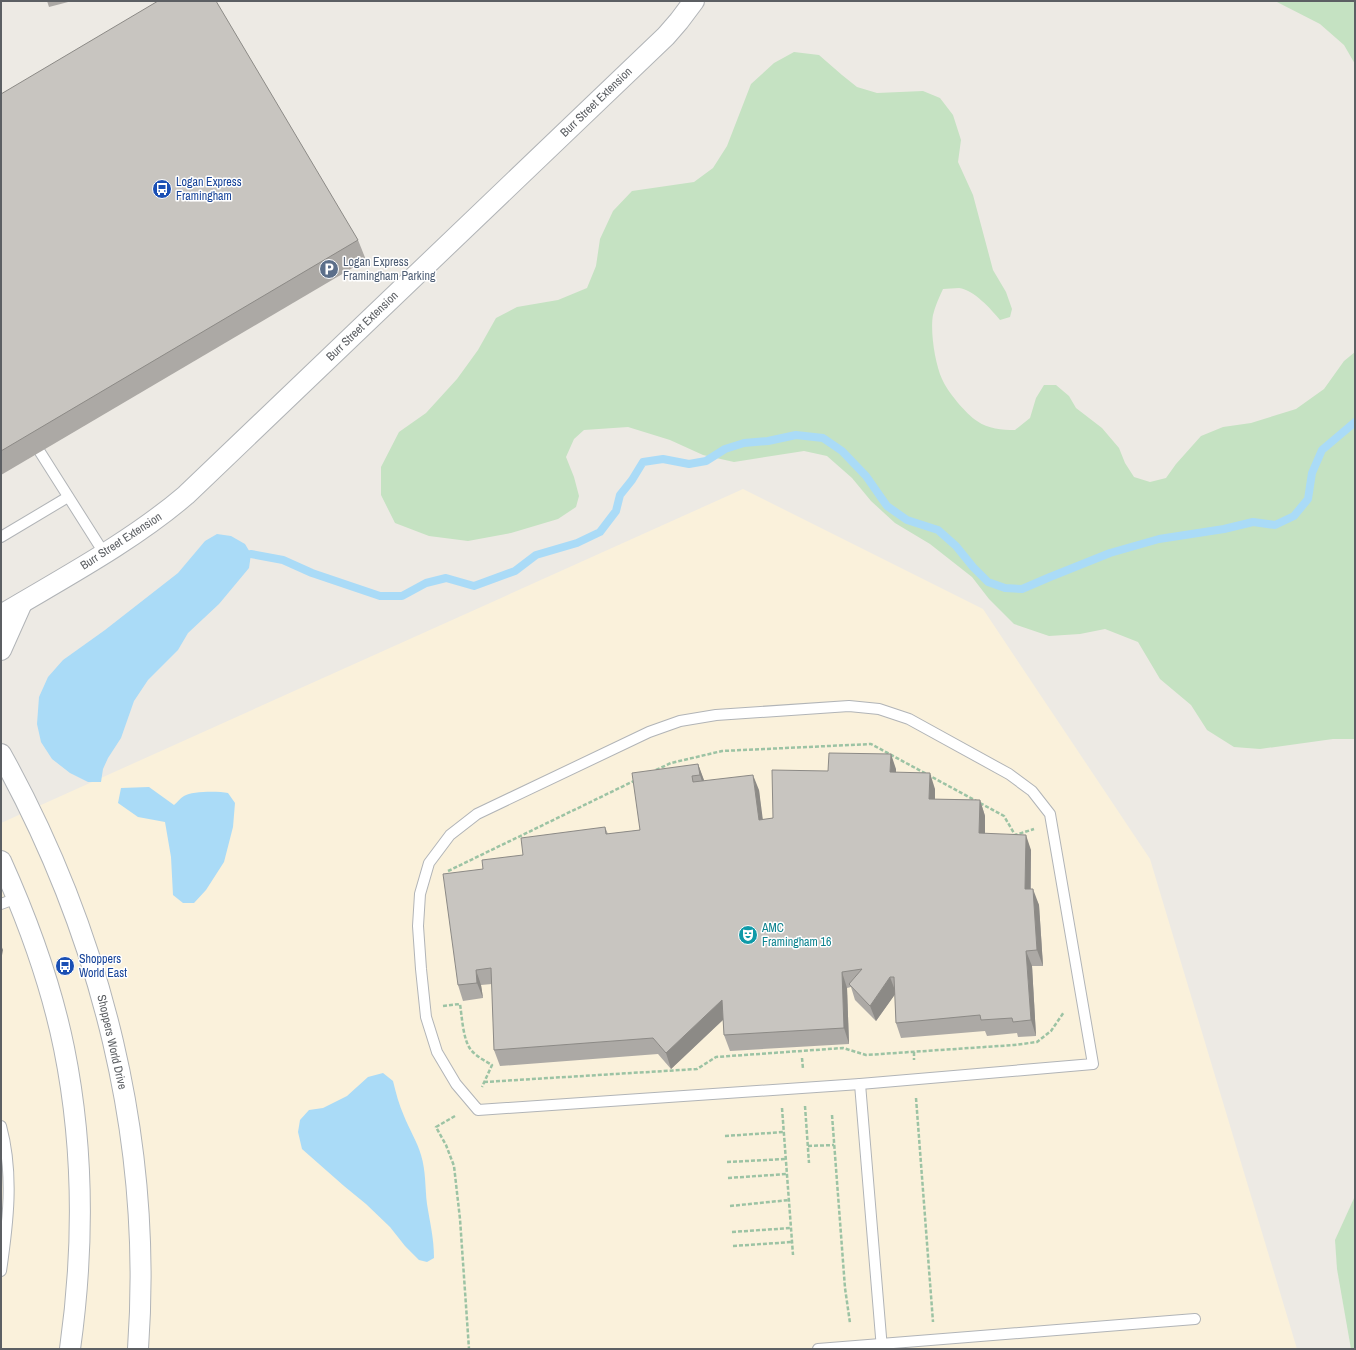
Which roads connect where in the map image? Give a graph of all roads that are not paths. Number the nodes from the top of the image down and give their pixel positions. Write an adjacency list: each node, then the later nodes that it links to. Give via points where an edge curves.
1 (694, 1): 5 (street, Burr Street Extension, via 666,36 186,495 146,526)
2 (40, 452): 3 (lane)
3 (68, 497): 4 (lane); 5 (lane)
4 (1, 537)
5 (104, 553): 6 (street, Burr Street Extension)
6 (22, 603): 7 (street, Burr Street Extension); 8 (street)
7 (1, 616)
8 (1, 650)
9 (1, 754): 18 (street, Shoppers World Drive, via 65,888 96,974 112,1039 128,1118 138,1211)
10 (1, 861): 11 (street)
11 (9, 901): 17 (street, via 39,959 57,1018 68,1074 76,1136 80,1208 77,1290)
12 (860, 1084): 12 (lane, via 478,1110 456,1084 437,1052 426,1017 418,926 420,894 429,863 450,835 477,814 649,732 680,721 724,714 849,706 879,709 909,719 1009,774 1032,791 1050,814 1093,1064); 16 (lane)
13 (1, 1126): 14 (lane, via 8,1166 7,1222)
14 (1, 1271)
15 (1195, 1319): 16 (lane)
16 (882, 1346): 19 (lane)
17 (70, 1349)
18 (138, 1349)
19 (818, 1349)

